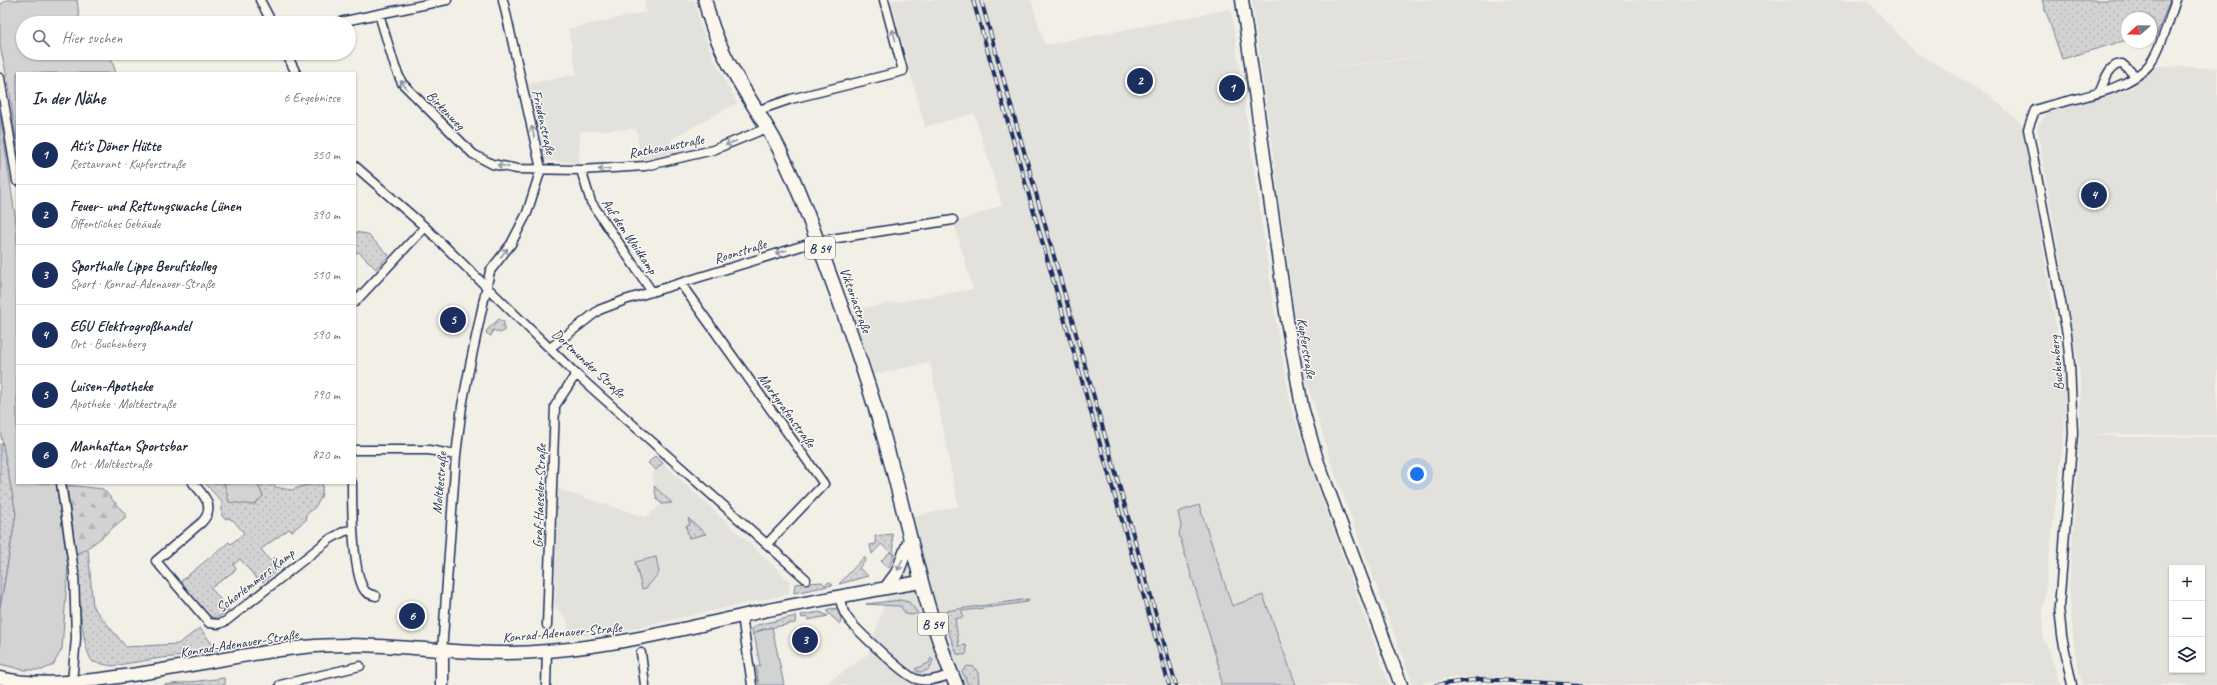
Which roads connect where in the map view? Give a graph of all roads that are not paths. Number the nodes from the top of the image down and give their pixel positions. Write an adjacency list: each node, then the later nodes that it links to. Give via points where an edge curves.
1 (260, 0): 9 (street)
2 (447, 0): 8 (street)
3 (502, 0): 19 (street, Friedenstraße, one-way to 3)
4 (705, 0): 16 (main road, Viktoriastraße / B 54, via 725,56)
5 (884, 0): 16 (street, one-way to 5, via 791,99 903,70)
6 (1242, 0): 58 (street, Kupferstraße, via 1302,407 1317,460)
7 (2176, 0): 13 (street, Buchenberg, via 2149,64)
8 (379, 14): 10 (street); 19 (street, Birkenweg, one-way to 8, via 517,169 492,164 462,145 402,83 394,67)
9 (268, 16)
10 (356, 19)
11 (290, 60): 12 (street)
12 (296, 72)
13 (2136, 76): 15 (street, Buchenberg, via 2127,83); 15 (street, via 2122,64 2117,64 2111,68)
14 (0, 78): 21 (street)
15 (2100, 91): 59 (street, Buchenberg, via 2035,110 2028,129 2067,334 2070,365 2073,433 2059,607)
16 (756, 111): 17 (main road, Viktoriastraße / B 54)
17 (767, 128): 20 (street, Rathenaustraße, one-way to 20, via 713,150 646,166); 24 (main road, Viktoriastraße / B 54)
18 (356, 167): 23 (street, Dortmunder Straße)
19 (541, 168): 20 (street, Rathenaustraße); 26 (street, Friedenstraße, one-way to 19, via 490,271 511,244 527,213)
20 (581, 170): 27 (street, Auf dem Weidkamp, via 591,202)
21 (16, 175)
22 (953, 220): 24 (street, Roonstraße)
23 (425, 227): 26 (street, Dortmunder Straße); 28 (street)
24 (818, 241): 25 (street, Roonstraße, one-way to 25); 37 (main road, Viktoriastraße / B 54, via 874,403)
25 (681, 284): 27 (street, Roonstraße); 38 (street, Markgrafenstraße, via 824,484)
26 (486, 286): 29 (street, Dortmunder Straße); 32 (street, Moltkestraße, via 462,406)
27 (652, 292): 29 (street, Roonstraße, via 599,310)
28 (356, 301)
29 (550, 348): 30 (street, Dortmunder Straße)
30 (576, 374): 38 (street, Dortmunder Straße); 45 (street, Graf-Haeseler-Straße, via 555,406)
31 (356, 450): 32 (street, via 429,450)
32 (456, 455): 46 (street, Moltkestraße)
33 (61, 484): 52 (street, via 74,572 76,638)
34 (195, 484): 36 (street, Schorlemmers Kamp, via 207,501 208,514 156,561 209,623 219,624 226,621 330,539)
35 (352, 484): 36 (street)
36 (353, 530): 42 (street, via 362,586 366,592)
37 (910, 540): 40 (main road, Viktoriastraße / B 54); 41 (street, one-way to 41, via 897,572)
38 (767, 544): 39 (street, Dortmunder Straße)
39 (806, 579)
40 (920, 582): 41 (street, Konrad-Adenauer-Straße); 51 (main road, B 54)
41 (886, 588): 43 (street, Konrad-Adenauer-Straße)
42 (376, 596)
43 (840, 596): 44 (street, Konrad-Adenauer-Straße); 51 (street, via 842,609 848,618 914,679)
44 (742, 616): 47 (street, Konrad-Adenauer-Straße, via 637,640); 57 (street)
45 (547, 625)
46 (442, 652): 47 (street, Konrad-Adenauer-Straße); 52 (street, Konrad-Adenauer-Straße, via 371,646 307,647); 54 (street, Moltkestraße)
47 (547, 652): 55 (street)
48 (641, 652): 56 (street)
49 (360, 666): 53 (street)
50 (0, 678): 52 (street, Konrad-Adenauer-Straße, via 37,684)
51 (954, 680)
52 (72, 682)
53 (280, 685)
54 (442, 685)
55 (546, 685)
56 (645, 685)
57 (752, 685)
58 (1401, 685)
59 (2072, 685)

